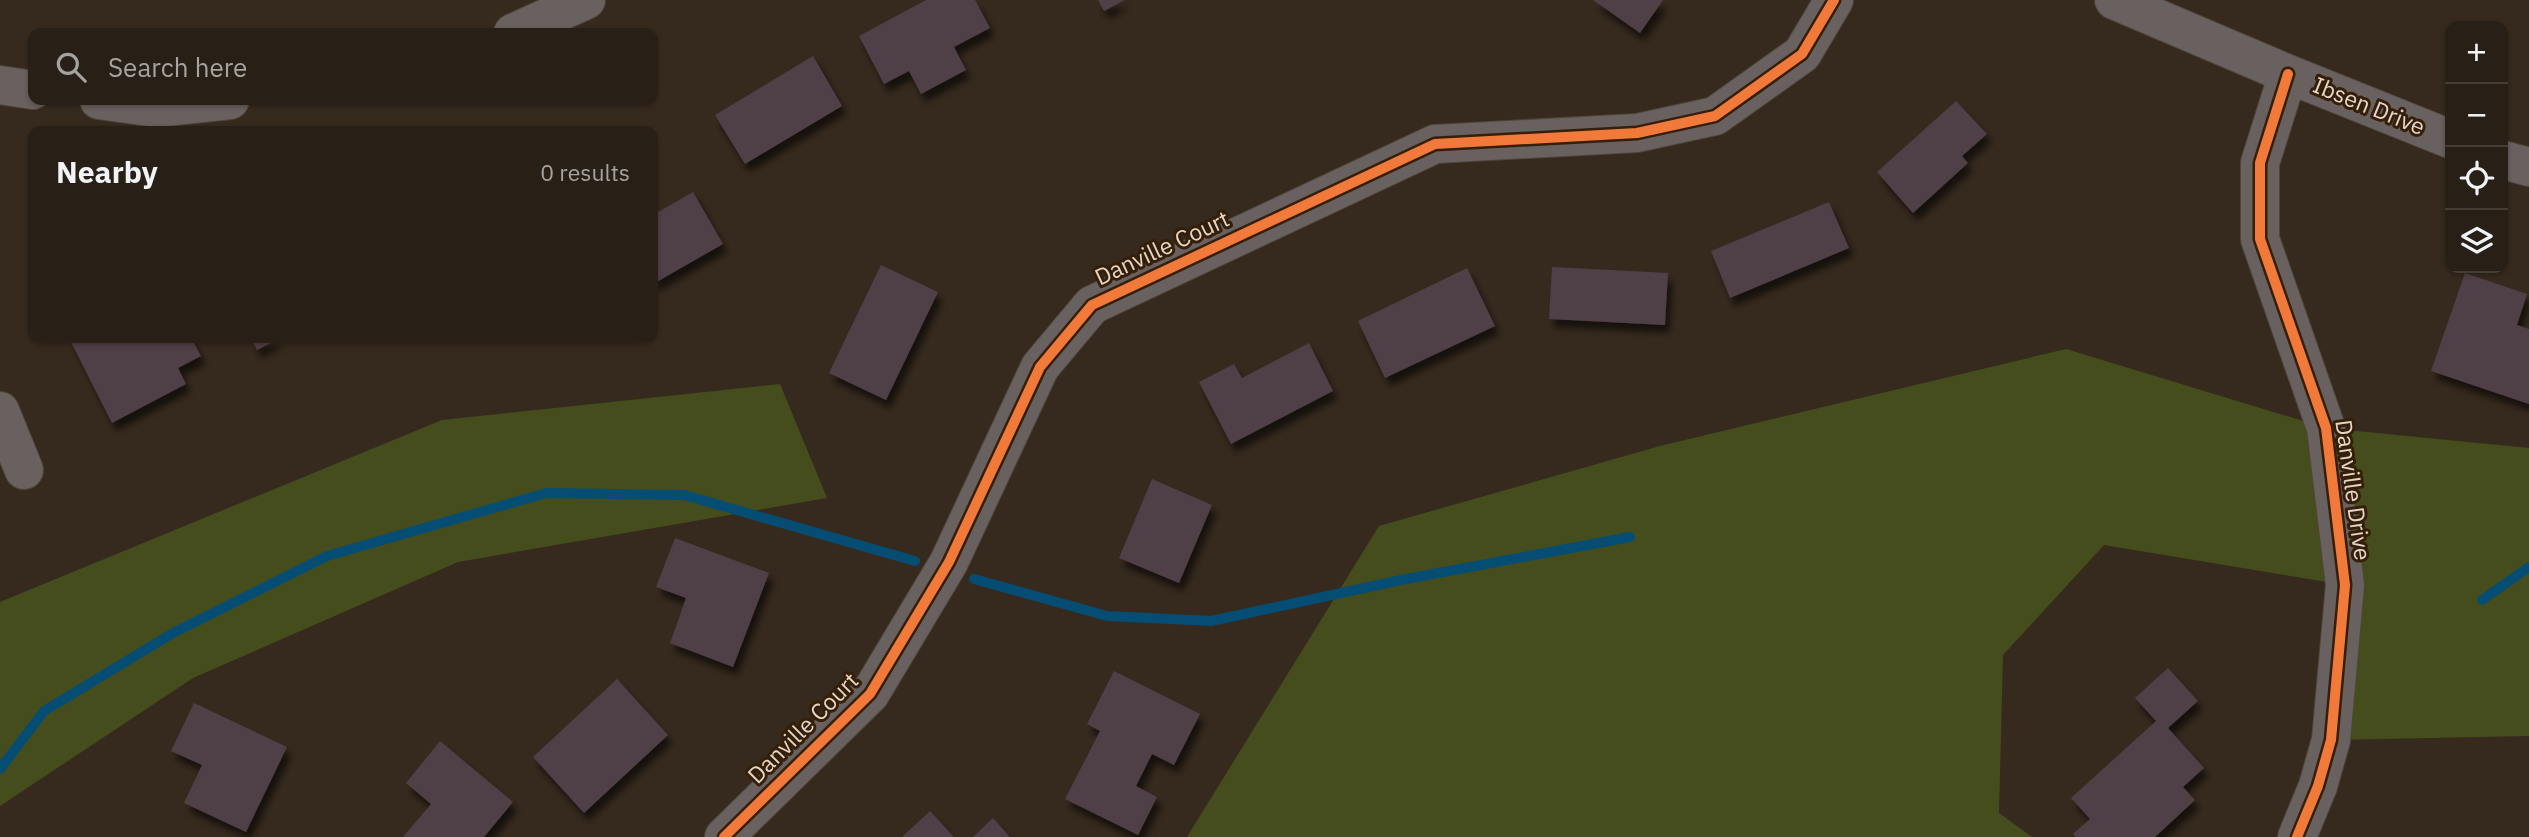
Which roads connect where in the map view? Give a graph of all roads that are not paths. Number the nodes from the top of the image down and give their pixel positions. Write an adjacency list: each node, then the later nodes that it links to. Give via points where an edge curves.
1 (586, 0): 4 (street)
2 (1833, 0): 15 (street, Danville Court, via 1802,54 1715,116 1637,133 1435,144 1092,304 1040,367 949,562 870,694)
3 (2114, 0): 5 (street)
4 (524, 28)
5 (2288, 74): 10 (street, Ibsen Drive); 16 (street, Danville Drive, via 2260,163 2260,239 2326,428 2345,585 2331,740)
6 (0, 85): 7 (street)
7 (28, 89)
8 (135, 105): 9 (street)
9 (184, 105)
10 (2445, 137)
11 (2508, 161): 12 (street)
12 (2529, 167)
13 (0, 411): 14 (street)
14 (24, 470)
15 (724, 837)
16 (2297, 837)

